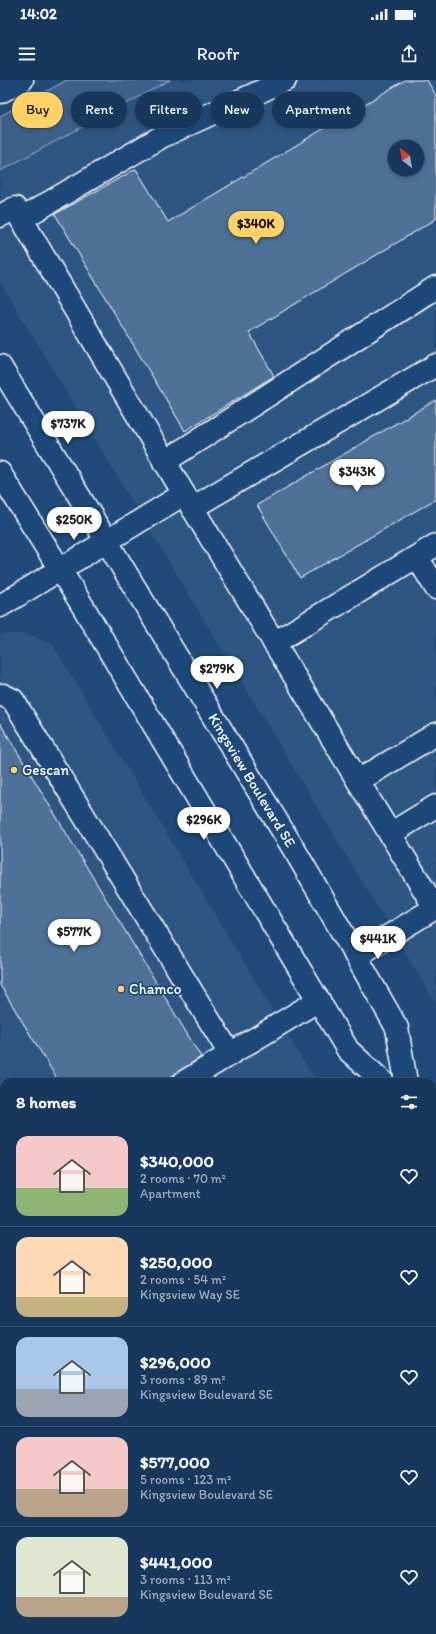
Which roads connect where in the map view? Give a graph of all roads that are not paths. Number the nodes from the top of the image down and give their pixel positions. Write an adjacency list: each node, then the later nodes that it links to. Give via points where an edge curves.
1 (22, 80): 3 (main road)
2 (285, 80): 5 (main road, via 161,137)
3 (0, 92)
4 (0, 216): 5 (main road, via 15,208)
5 (21, 219): 9 (main road)
6 (436, 287): 9 (main road)
7 (436, 365): 11 (main road)
8 (0, 366): 12 (main road, Kingsview Boulevard SE)
9 (164, 462): 11 (main road)
10 (0, 473): 15 (main road)
11 (188, 501): 12 (main road); 18 (main road)
12 (106, 542): 15 (main road); 25 (main road, Kingsview Boulevard SE, via 298,856)
13 (436, 545): 14 (main road)
14 (417, 557): 16 (main road); 18 (main road)
15 (60, 570): 17 (main road); 26 (main road)
16 (436, 588)
17 (0, 606)
18 (274, 643): 21 (main road)
19 (0, 695): 27 (main road, via 13,700)
20 (436, 734): 21 (main road)
21 (358, 781): 23 (main road)
22 (436, 806): 23 (main road)
23 (390, 834): 24 (main road)
24 (435, 909): 25 (main road)
25 (356, 956): 30 (main road, Kingsview Boulevard SE, via 397,1028)
26 (319, 1000): 27 (main road); 29 (main road, via 348,1050)
27 (230, 1054): 28 (main road)
28 (191, 1078)
29 (379, 1078)
30 (405, 1078)

